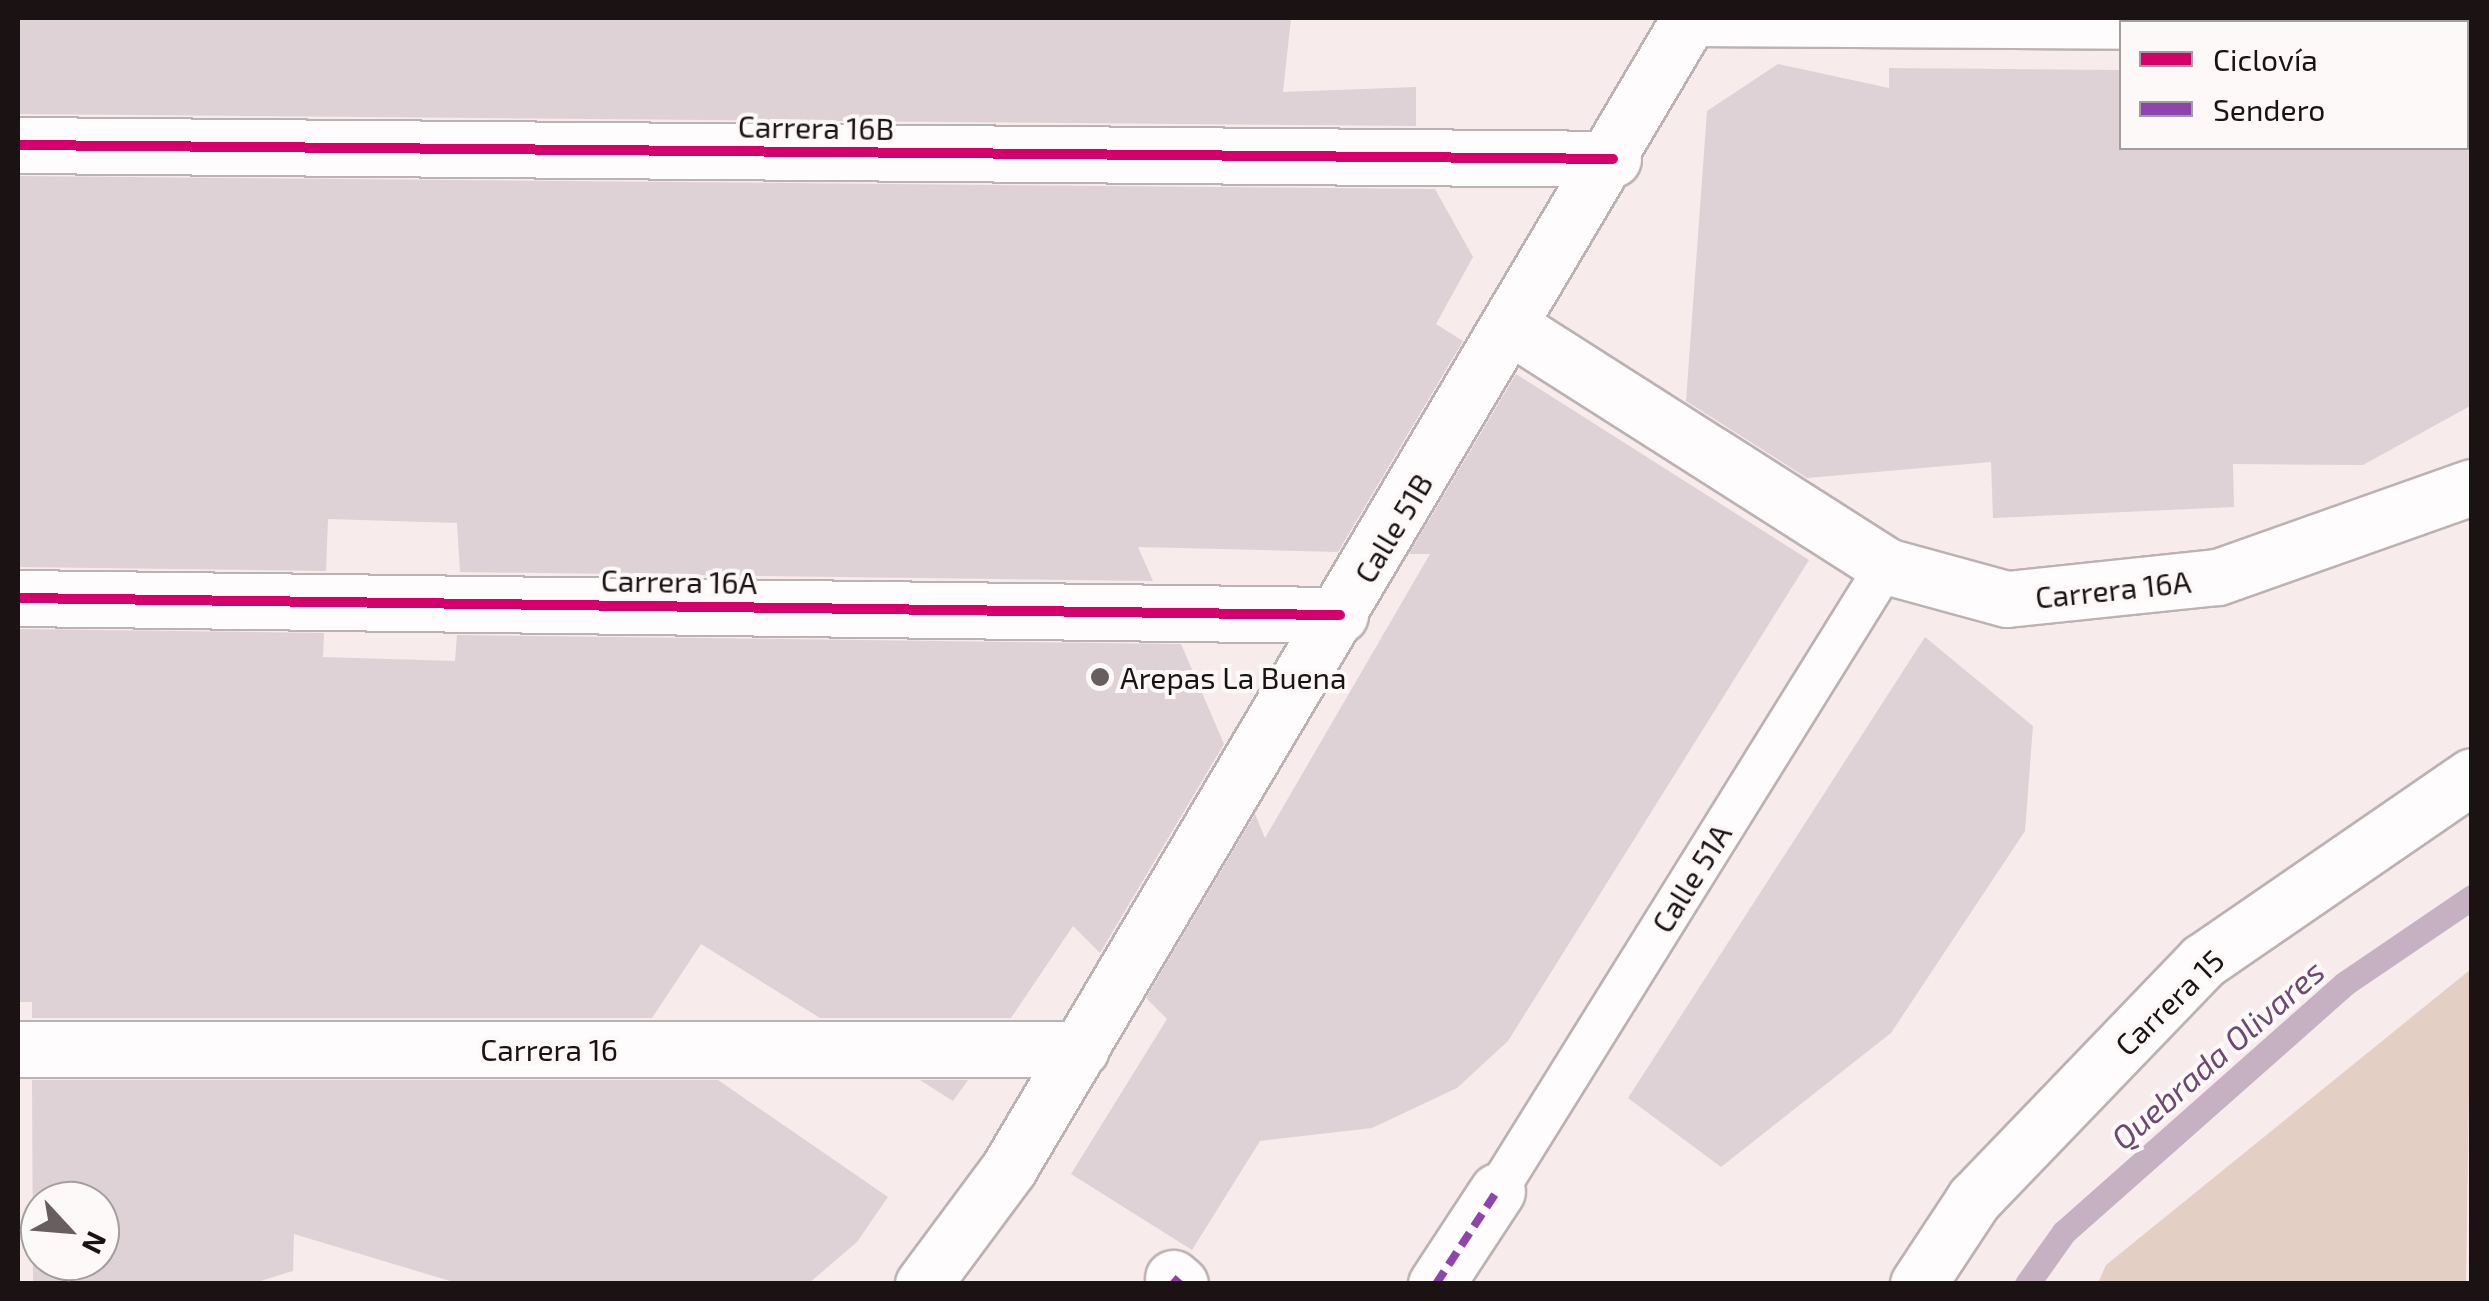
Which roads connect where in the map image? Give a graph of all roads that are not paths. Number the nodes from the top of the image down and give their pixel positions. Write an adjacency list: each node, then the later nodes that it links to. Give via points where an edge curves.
1 (1690, 18): 2 (street); 4 (street, Calle 51B)
2 (2119, 21)
3 (18, 145): 4 (street, Carrera 16B)
4 (1614, 159): 5 (street, Calle 51B)
5 (1513, 328): 7 (street, Carrera 16A); 9 (street, Calle 51B)
6 (2472, 487): 7 (street, Carrera 16A, via 2218,577 2090,597 2007,600)
7 (1886, 566): 13 (lane, Calle 51A)
8 (18, 598): 9 (street, Carrera 16A)
9 (1340, 615): 12 (street, Calle 51B)
10 (2472, 776): 16 (street, Carrera 15, via 2203,961 1974,1199)
11 (18, 1049): 12 (street, Carrera 16)
12 (1081, 1049): 14 (street, Calle 51B, via 1010,1168)
13 (1496, 1191): 15 (street)
14 (923, 1284)
15 (1436, 1284)
16 (1918, 1284)

